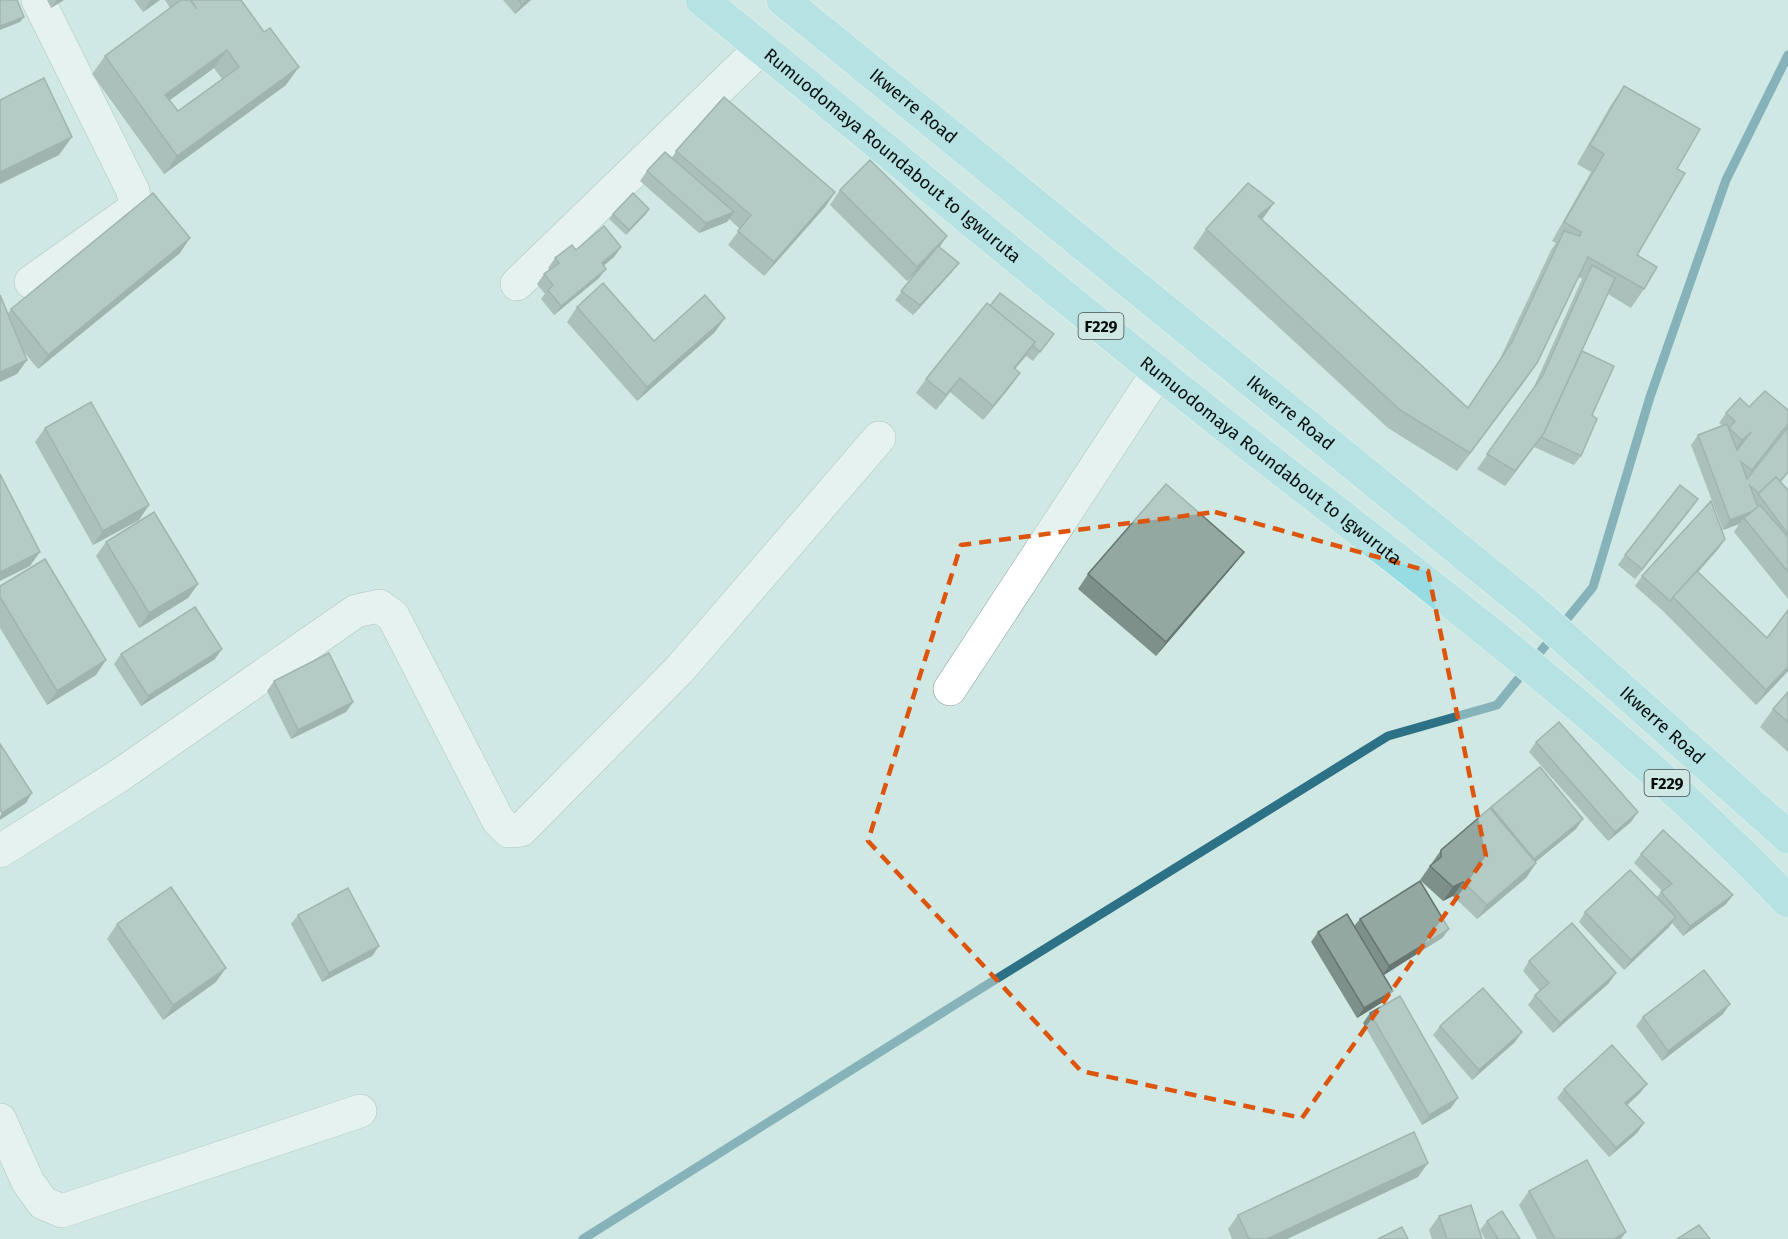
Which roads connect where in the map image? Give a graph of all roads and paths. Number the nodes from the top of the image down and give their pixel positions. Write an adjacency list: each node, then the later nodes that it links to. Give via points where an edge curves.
1 (38, 0): 5 (street, via 134,191 135,203 130,212)
2 (702, 0): 4 (main road, Rumuodomaya Roundabout to Igwuruta / F229)
3 (783, 0): 10 (main road, Ikwerre Road / F229, via 1533,610)
4 (761, 48): 6 (street); 7 (main road, Rumuodomaya Roundabout to Igwuruta / F229)
5 (31, 282)
6 (517, 284)
7 (1158, 372): 9 (street); 12 (main road, Rumuodomaya Roundabout to Igwuruta / F229, via 1591,716 1689,803)
8 (879, 438): 11 (street, via 680,669 521,830 509,831 498,820 393,616 380,606 356,611 120,775)
9 (950, 689)
10 (1788, 837)
11 (0, 851)
12 (1788, 901)
13 (360, 1111): 14 (street, via 62,1211 43,1203 28,1182)
14 (0, 1120)

